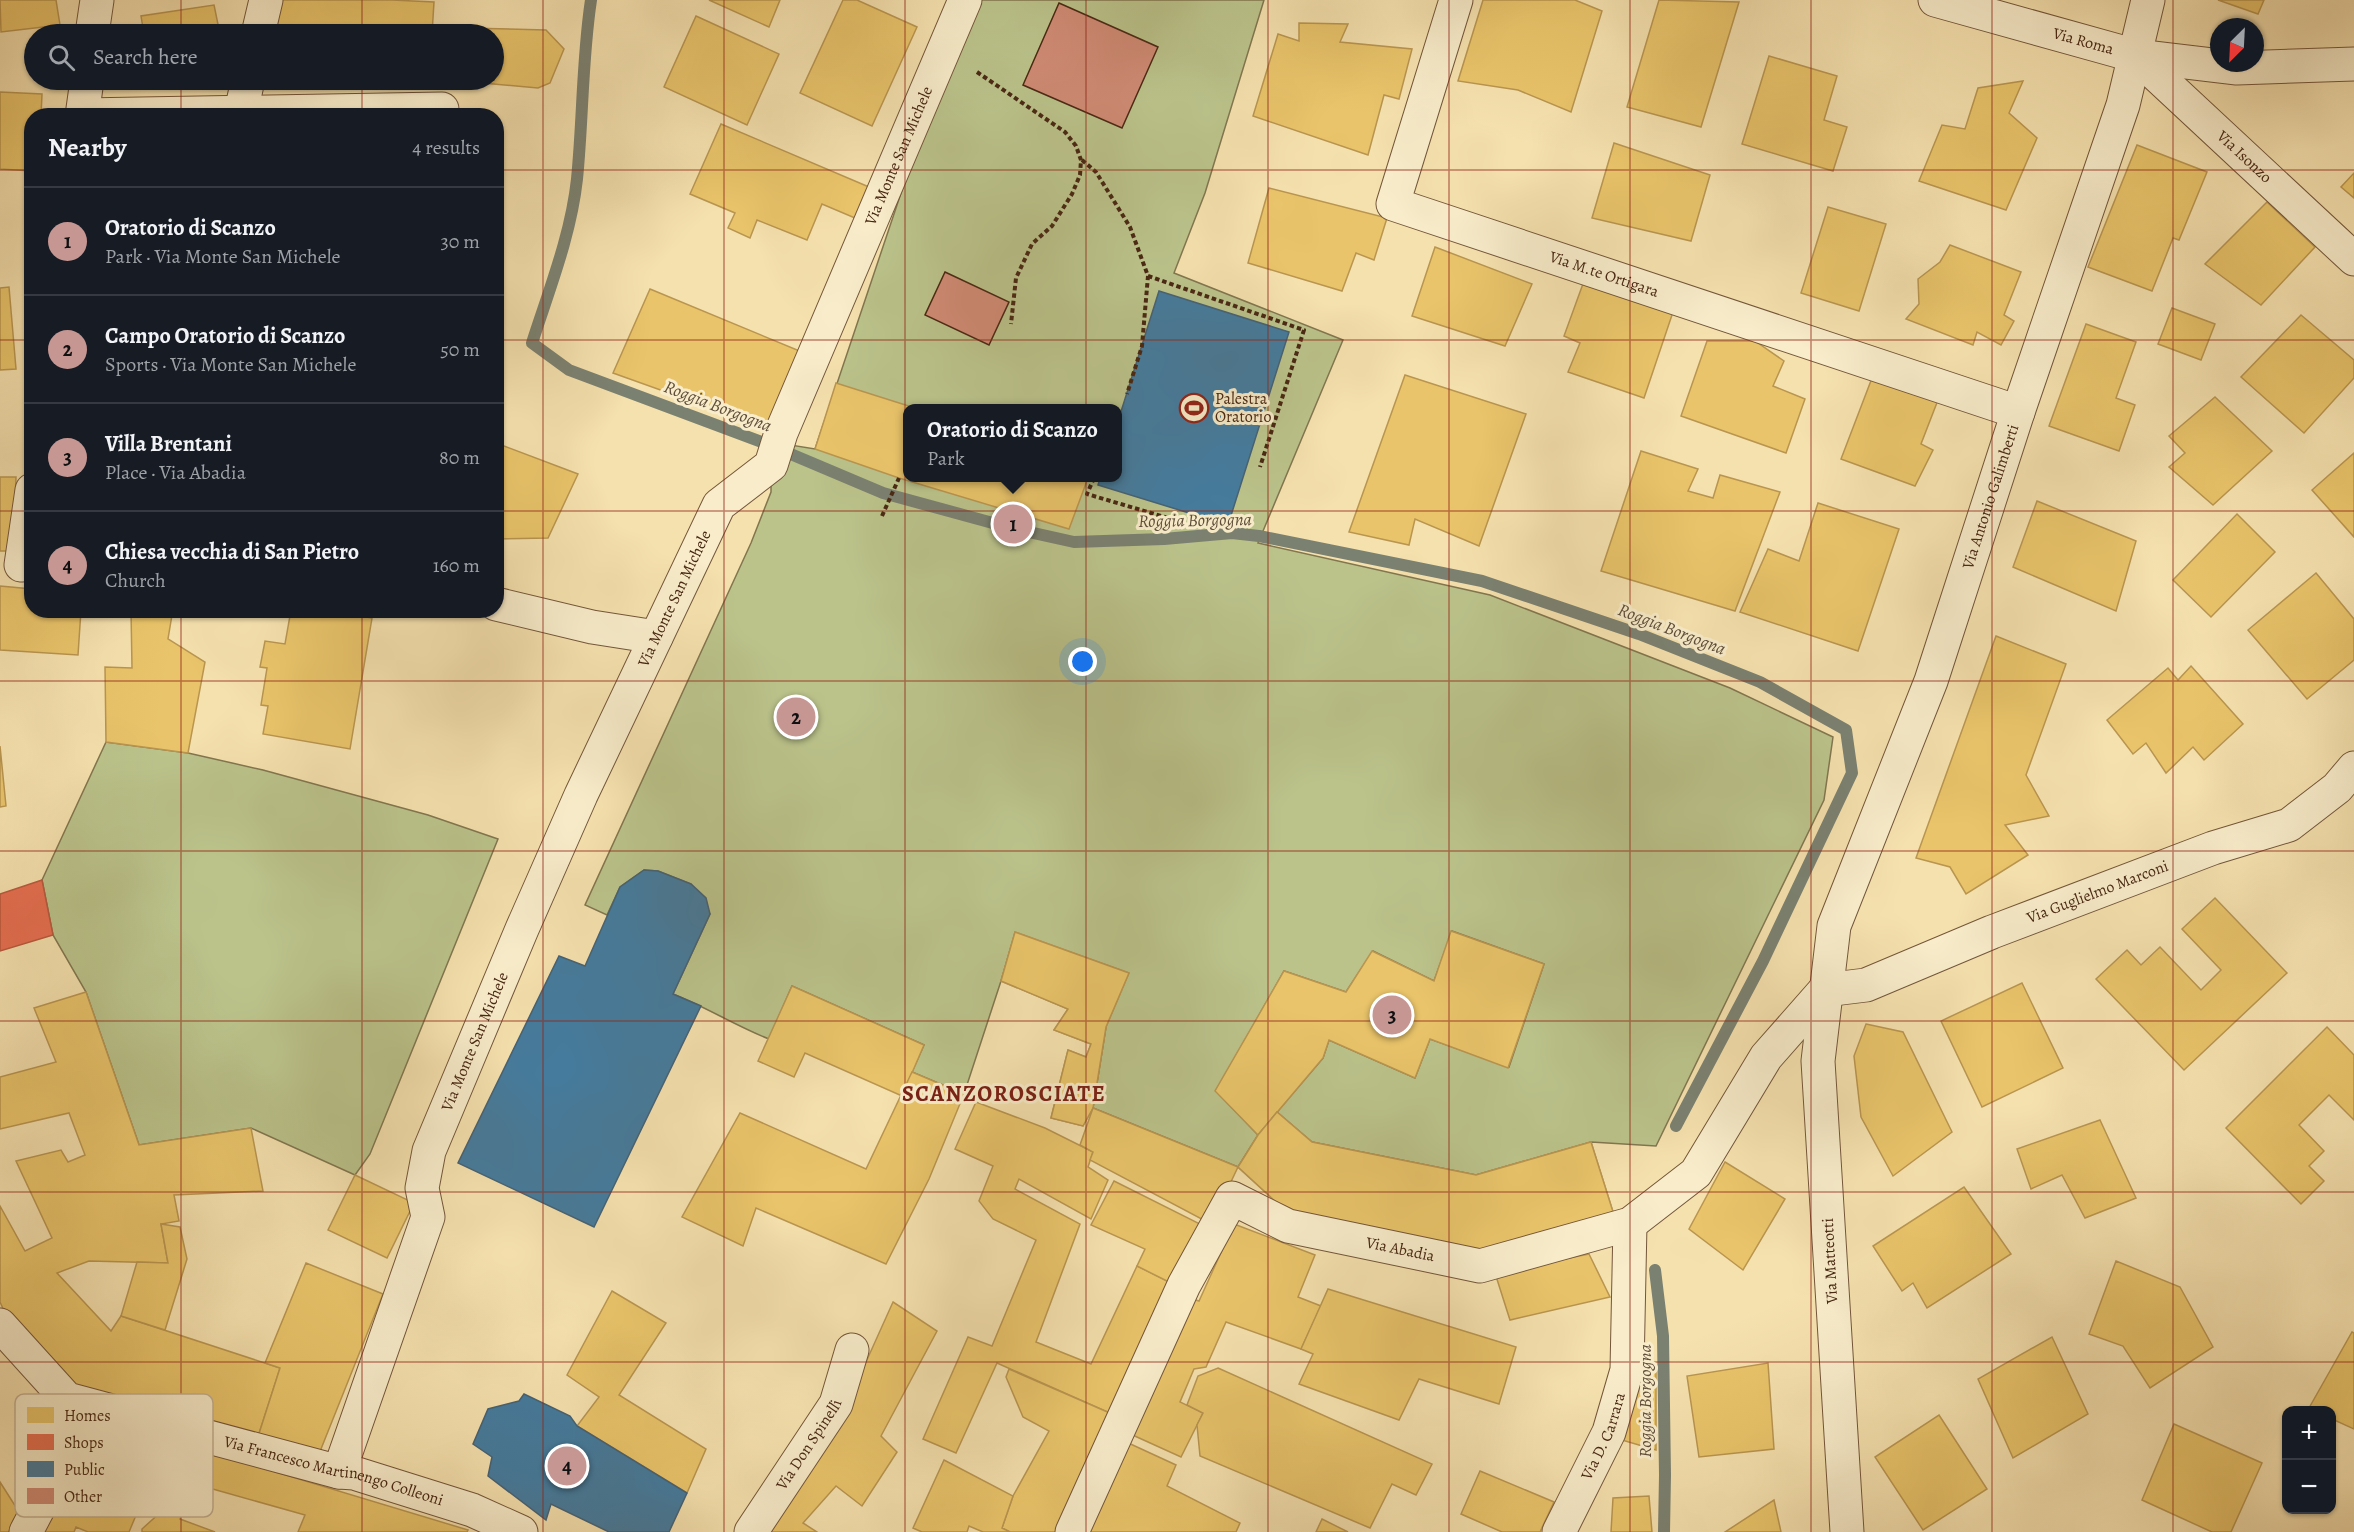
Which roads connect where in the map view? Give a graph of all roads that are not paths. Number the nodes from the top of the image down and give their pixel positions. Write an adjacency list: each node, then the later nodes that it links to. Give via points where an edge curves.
1 (97, 0): 7 (street)
2 (266, 0): 8 (street)
3 (965, 0): 20 (street, Via Monte San Michele, via 774,454 719,505)
4 (1456, 0): 16 (street, Via M.te Ortigara, via 1393,204)
5 (1935, 0): 9 (street, Via Roma)
6 (2148, 0): 9 (street, Via Antonio Galimberti)
7 (93, 24)
8 (260, 24)
9 (2136, 56): 10 (street, Via Roma, via 2237,68); 15 (street, Via Isonzo); 16 (street, Via Antonio Galimberti, via 2123,105)
10 (2354, 64)
11 (86, 90): 13 (street)
12 (246, 90): 14 (street)
13 (83, 108)
14 (241, 108)
15 (2354, 258)
16 (2018, 412): 22 (street, Via Antonio Galimberti, via 1931,681 1834,926)
17 (24, 533): 18 (street)
18 (18, 565)
19 (504, 605): 20 (street, via 592,627)
20 (656, 637): 28 (street, Via Monte San Michele, via 522,929 429,1151 422,1188 428,1217)
21 (2354, 768): 22 (street, Via Guglielmo Marconi, via 2337,788 2289,825 2213,848 1992,932 1866,985)
22 (1825, 990): 23 (street, Via Abadia, via 1766,1057 1696,1173); 35 (street, Via Matteotti, via 1818,1061)
23 (1630, 1224): 33 (street, Via Abadia, via 1480,1266 1288,1226 1232,1198 1184,1285); 34 (street, Via D. Carrara, via 1627,1370 1609,1432)
24 (0, 1325): 26 (street)
25 (852, 1350): 32 (street, Via Don Spinelli, via 836,1404)
26 (62, 1394)
27 (213, 1438): 28 (street, Via Francesco Martinengo Colleoni)
28 (339, 1472): 31 (street, Via Francesco Martinengo Colleoni, via 354,1473 472,1510)
29 (34, 1517): 30 (street)
30 (26, 1532)
31 (521, 1532)
32 (751, 1532)
33 (1072, 1532)
34 (1558, 1532)
35 (1847, 1532)

